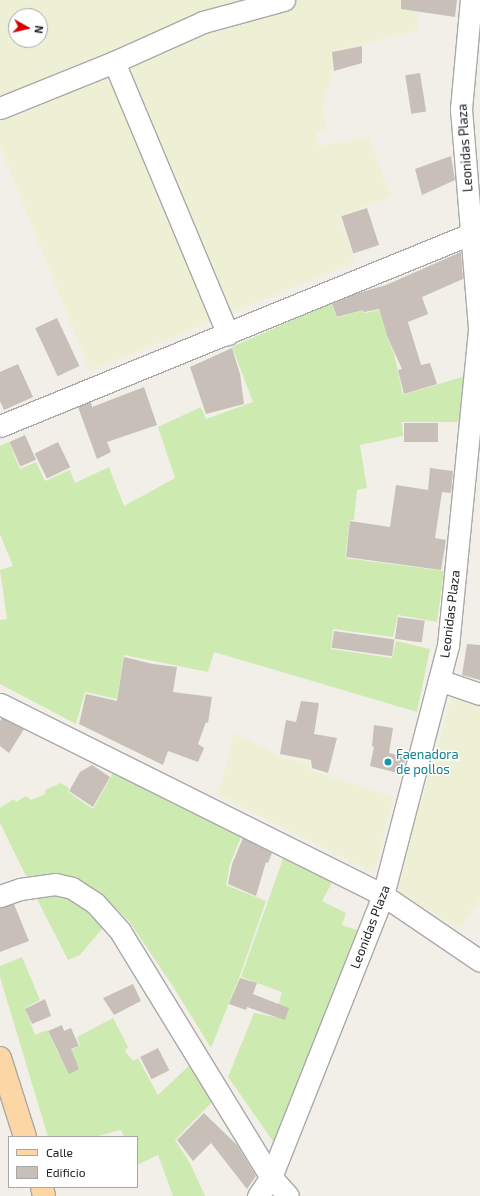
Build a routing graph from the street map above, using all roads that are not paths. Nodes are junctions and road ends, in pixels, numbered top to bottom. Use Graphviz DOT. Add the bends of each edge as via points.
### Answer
graph roads {
  1 [pos="284,0"];
  2 [pos="471,0"];
  3 [pos="114,62"];
  4 [pos="0,108"];
  5 [pos="476,232"];
  6 [pos="228,334"];
  7 [pos="476,395"];
  8 [pos="0,426"];
  9 [pos="439,680"];
  10 [pos="480,694"];
  11 [pos="0,704"];
  12 [pos="383,895"];
  13 [pos="0,896"];
  14 [pos="480,961"];
  15 [pos="0,1058"];
  16 [pos="26,1136"];
  17 [pos="271,1177"];
  18 [pos="258,1196"];
  19 [pos="288,1196"];
  1 -- 3 [label="street" via="203,22"];
  2 -- 5 [label="street, Leonidas Plaza" via="461,109"];
  3 -- 4 [label="street"];
  3 -- 6 [label="street"];
  5 -- 6 [label="street"];
  5 -- 7 [label="street, Leonidas Plaza" via="479,328"];
  6 -- 8 [label="street"];
  7 -- 9 [label="street, Leonidas Plaza" via="448,646"];
  9 -- 10 [label="street"];
  9 -- 12 [label="street, Leonidas Plaza"];
  11 -- 12 [label="street"];
  12 -- 14 [label="street"];
  12 -- 17 [label="street, Leonidas Plaza"];
  13 -- 17 [label="street" via="20,889 55,884 72,888 95,903 120,931"];
  15 -- 16 [label="main road"];
  17 -- 18 [label="street, Leonidas Plaza"];
  17 -- 19 [label="street"];
}
